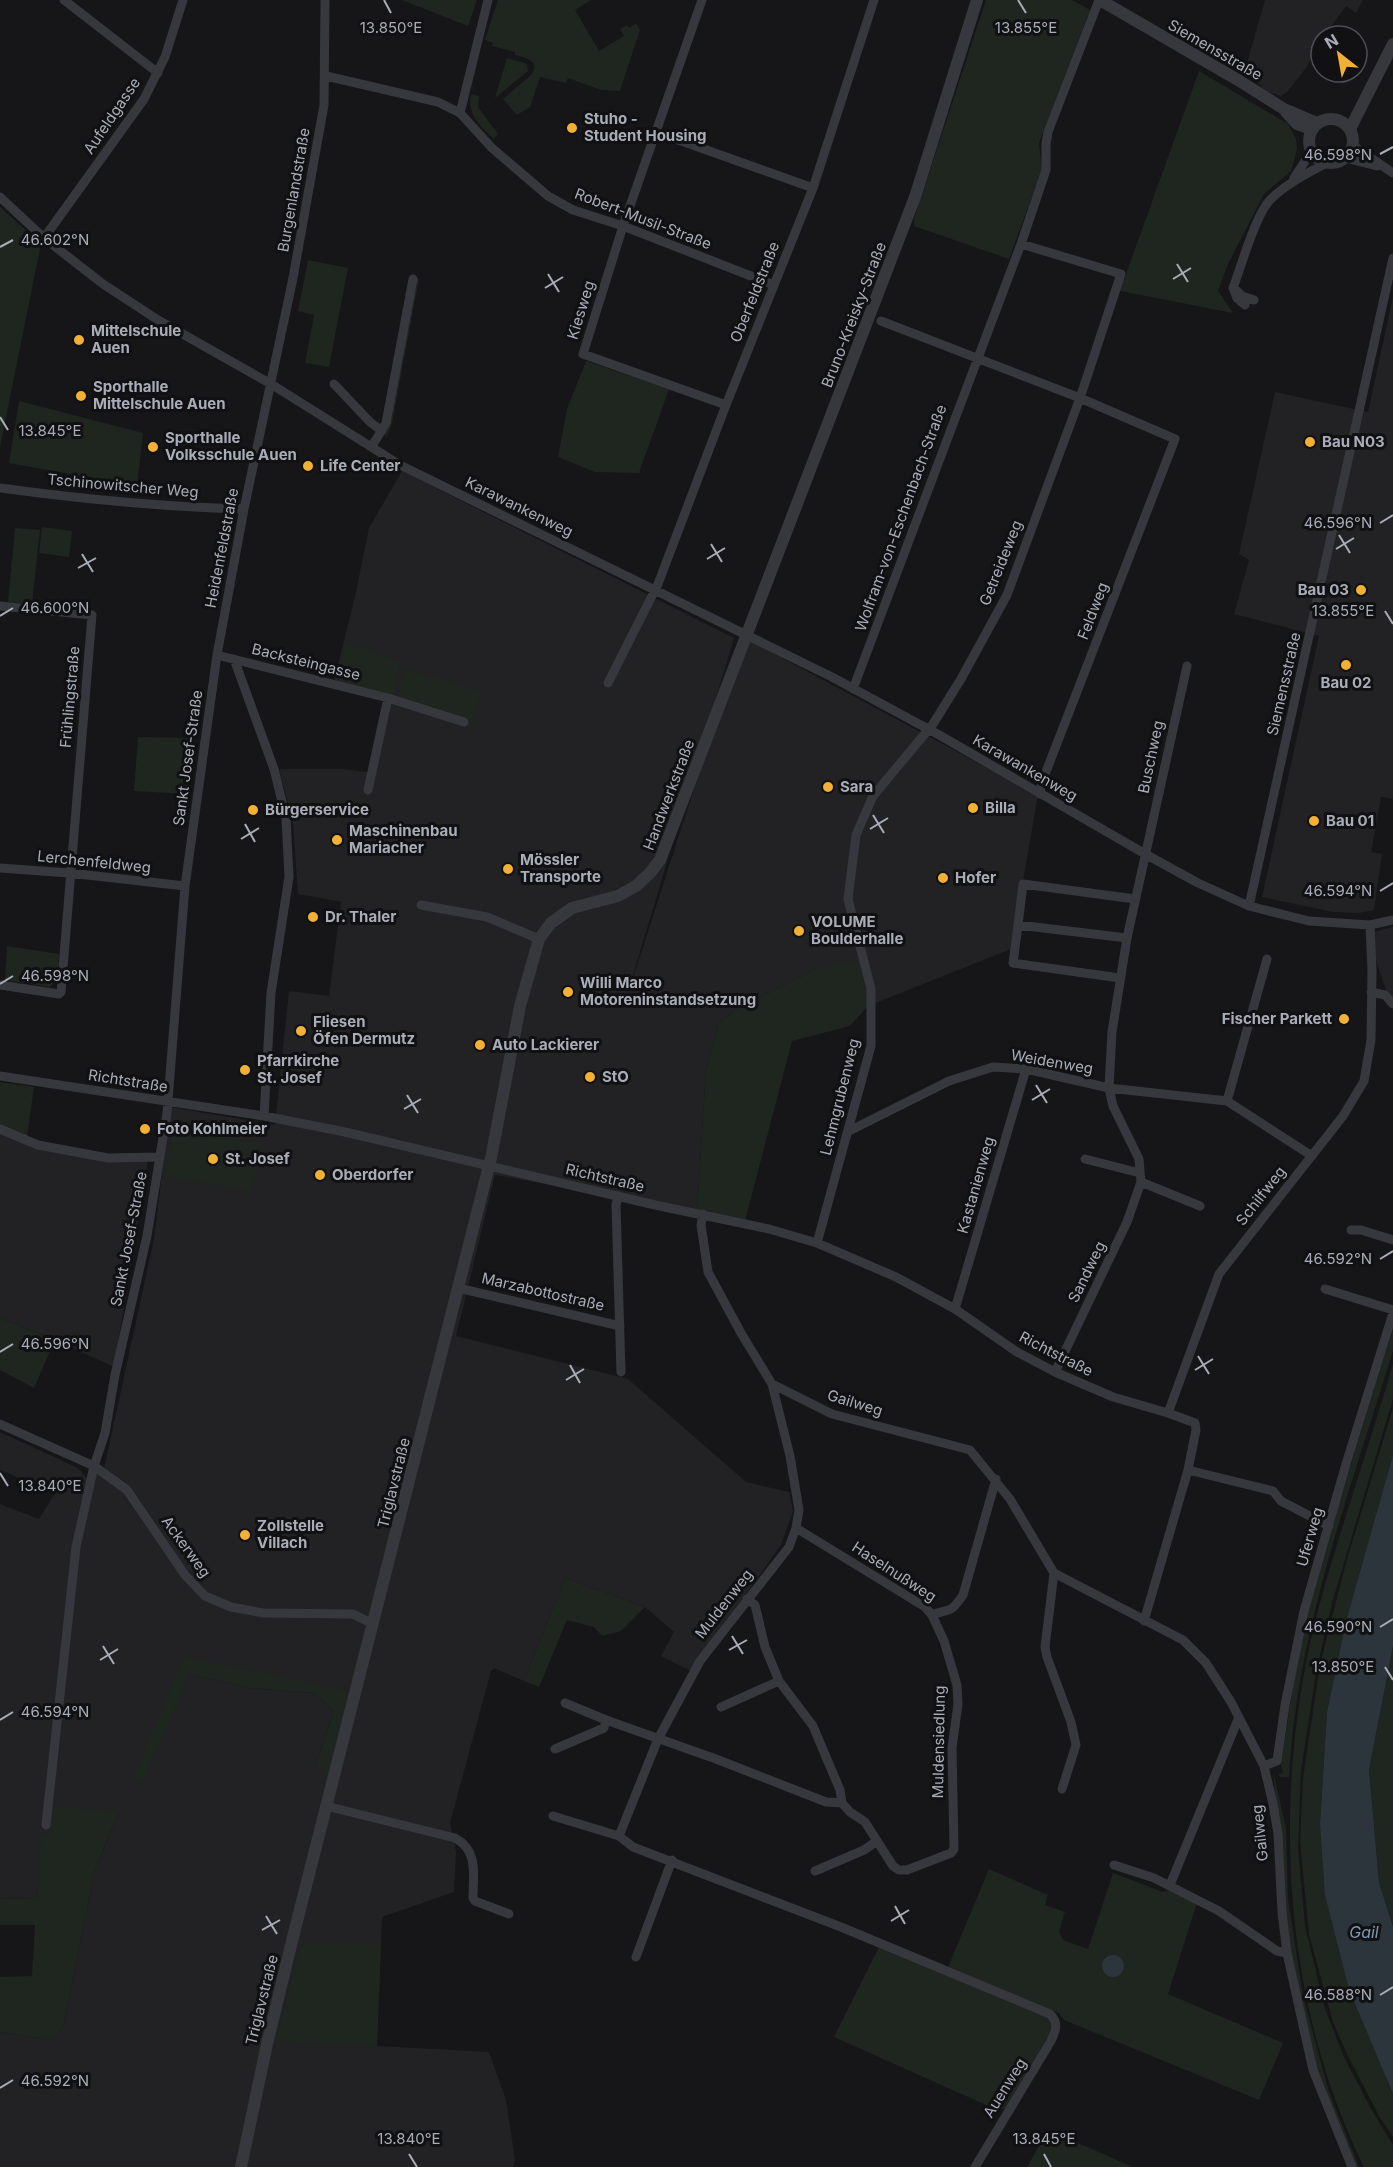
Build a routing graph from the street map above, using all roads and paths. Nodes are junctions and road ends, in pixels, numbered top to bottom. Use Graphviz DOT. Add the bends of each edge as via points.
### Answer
graph roads {
  1 [pos="63,0"];
  2 [pos="183,0"];
  3 [pos="325,0"];
  4 [pos="488,0"];
  5 [pos="699,0"];
  6 [pos="874,0"];
  7 [pos="977,0"];
  8 [pos="1100,0"];
  9 [pos="1393,44"];
  10 [pos="158,73"];
  11 [pos="326,76"];
  12 [pos="460,113"];
  13 [pos="1346,125"];
  14 [pos="1314,126"];
  15 [pos="656,132"];
  16 [pos="1352,145"];
  17 [pos="1311,152"];
  18 [pos="1345,158"];
  19 [pos="1325,164"];
  20 [pos="1382,167"];
  21 [pos="1393,173"];
  22 [pos="1288,187"];
  23 [pos="813,188"];
  24 [pos="0,197"];
  25 [pos="623,226"];
  26 [pos="44,238"];
  27 [pos="1021,244"];
  28 [pos="1393,258"];
  29 [pos="412,279"];
  30 [pos="774,285"];
  31 [pos="1250,303"];
  32 [pos="882,321"];
  33 [pos="977,357"];
  34 [pos="271,384"];
  35 [pos="334,384"];
  36 [pos="1080,399"];
  37 [pos="726,405"];
  38 [pos="382,431"];
  39 [pos="372,446"];
  40 [pos="0,488"];
  41 [pos="244,508"];
  42 [pos="655,591"];
  43 [pos="0,606"];
  44 [pos="746,635"];
  45 [pos="217,655"];
  46 [pos="234,659"];
  47 [pos="1187,666"];
  48 [pos="608,683"];
  49 [pos="853,689"];
  50 [pos="388,698"];
  51 [pos="464,722"];
  52 [pos="928,729"];
  53 [pos="368,790"];
  54 [pos="1040,794"];
  55 [pos="1147,855"];
  56 [pos="0,868"];
  57 [pos="69,873"];
  58 [pos="185,886"];
  59 [pos="1135,899"];
  60 [pos="421,905"];
  61 [pos="1250,906"];
  62 [pos="1393,920"];
  63 [pos="1018,925"];
  64 [pos="1370,925"];
  65 [pos="1127,938"];
  66 [pos="539,939"];
  67 [pos="1267,959"];
  68 [pos="1120,978"];
  69 [pos="0,985"];
  70 [pos="1371,992"];
  71 [pos="1393,1004"];
  72 [pos="1026,1069"];
  73 [pos="0,1076"];
  74 [pos="1109,1088"];
  75 [pos="1227,1101"];
  76 [pos="168,1102"];
  77 [pos="264,1116"];
  78 [pos="0,1129"];
  79 [pos="849,1131"];
  80 [pos="1312,1156"];
  81 [pos="159,1158"];
  82 [pos="1085,1159"];
  83 [pos="488,1167"];
  84 [pos="1141,1177"];
  85 [pos="618,1196"];
  86 [pos="1200,1206"];
  87 [pos="703,1214"];
  88 [pos="1351,1230"];
  89 [pos="1393,1240"];
  90 [pos="817,1243"];
  91 [pos="458,1288"];
  92 [pos="1325,1289"];
  93 [pos="955,1309"];
  94 [pos="1393,1312"];
  95 [pos="620,1326"];
  96 [pos="621,1372"];
  97 [pos="1055,1372"];
  98 [pos="772,1384"];
  99 [pos="1168,1413"];
  100 [pos="0,1424"];
  101 [pos="94,1466"];
  102 [pos="1188,1470"];
  103 [pos="996,1479"];
  104 [pos="1329,1526"];
  105 [pos="796,1528"];
  106 [pos="1054,1573"];
  107 [pos="747,1599"];
  108 [pos="932,1615"];
  109 [pos="1144,1620"];
  110 [pos="373,1624"];
  111 [pos="779,1681"];
  112 [pos="565,1703"];
  113 [pos="721,1707"];
  114 [pos="1239,1717"];
  115 [pos="606,1720"];
  116 [pos="658,1739"];
  117 [pos="555,1749"];
  118 [pos="1264,1766"];
  119 [pos="1062,1789"];
  120 [pos="842,1803"];
  121 [pos="326,1806"];
  122 [pos="553,1816"];
  123 [pos="46,1825"];
  124 [pos="619,1836"];
  125 [pos="877,1841"];
  126 [pos="672,1860"];
  127 [pos="1114,1864"];
  128 [pos="815,1871"];
  129 [pos="1170,1886"];
  130 [pos="509,1914"];
  131 [pos="1287,1953"];
  132 [pos="636,1957"];
  133 [pos="241,2167"];
  134 [pos="975,2167"];
  135 [pos="1352,2167"];
  1 -- 10 [label="street"];
  2 -- 10 [label="street, Aufeldgasse"];
  3 -- 11 [label="street, Burgenlandstraße"];
  4 -- 12 [label="street"];
  5 -- 15 [label="street, Kiesweg"];
  6 -- 23 [label="street, Oberfeldstraße"];
  7 -- 44 [label="street, Bruno-Kreisky-Straße" via="915,197"];
  8 -- 14 [label="street, Siemensstraße" via="1238,80 1284,109 1297,124"];
  8 -- 27 [label="street, Wolfram-von-Eschenbach-Straße" via="1048,132 1046,170"];
  9 -- 13 [label="street"];
  10 -- 26 [label="street, Aufeldgasse" via="144,99"];
  11 -- 12 [label="street, Robert-Musil-Straße" via="438,102"];
  11 -- 34 [label="street, Burgenlandstraße" via="316,157"];
  12 -- 25 [label="street, Robert-Musil-Straße" via="492,148 548,196 573,210"];
  13 -- 14 [label="street" via="1330,118"];
  13 -- 16 [label="street"];
  14 -- 17 [label="street"];
  15 -- 23 [label="street"];
  15 -- 25 [label="street, Kiesweg"];
  16 -- 18 [label="street"];
  16 -- 20 [label="street"];
  17 -- 19 [label="street"];
  17 -- 22 [label="street"];
  18 -- 19 [label="street"];
  18 -- 20 [label="street"];
  19 -- 22 [label="street"];
  20 -- 21 [label="street"];
  22 -- 31 [label="street" via="1269,200 1233,288 1237,298"];
  23 -- 30 [label="street, Oberfeldstraße"];
  24 -- 26 [label="street"];
  25 -- 30 [label="street, Robert-Musil-Straße"];
  25 -- 37 [label="street, Kiesweg" via="584,354"];
  26 -- 34 [label="street" via="152,316"];
  27 -- 33 [label="street, Wolfram-von-Eschenbach-Straße"];
  27 -- 36 [label="street, Getreideweg" via="1121,273"];
  28 -- 61 [label="street, Siemensstraße"];
  29 -- 38 [label="street"];
  30 -- 37 [label="street, Oberfeldstraße"];
  32 -- 33 [label="street"];
  33 -- 36 [label="street"];
  33 -- 49 [label="street, Wolfram-von-Eschenbach-Straße"];
  34 -- 39 [label="street, Karawankenweg"];
  34 -- 41 [label="street, Heidenfeldstraße"];
  35 -- 38 [label="street"];
  36 -- 52 [label="street, Getreideweg" via="1007,595 961,679"];
  36 -- 54 [label="street, Feldweg" via="1175,439"];
  37 -- 42 [label="street, Oberfeldstraße"];
  38 -- 39 [label="street"];
  39 -- 42 [label="street, Karawankenweg" via="412,471"];
  40 -- 41 [label="street, Tschinowitscher Weg" via="172,507"];
  41 -- 45 [label="street, Heidenfeldstraße"];
  42 -- 44 [label="street, Karawankenweg"];
  42 -- 48 [label="street"];
  43 -- 57 [label="street, Frühlingstraße" via="92,615"];
  44 -- 49 [label="street, Karawankenweg"];
  44 -- 66 [label="street, Handwerkstraße" via="660,860 636,886 618,896 572,908 551,923"];
  45 -- 46 [label="street, Backsteingasse"];
  45 -- 58 [label="street, Sankt Josef-Straße"];
  46 -- 50 [label="street, Backsteingasse"];
  46 -- 77 [label="street" via="274,769 285,818 288,877 272,993"];
  47 -- 55 [label="street, Buschweg"];
  49 -- 52 [label="street, Karawankenweg"];
  50 -- 51 [label="street, Backsteingasse"];
  50 -- 53 [label="street"];
  52 -- 54 [label="street, Karawankenweg"];
  52 -- 79 [label="street, Lehmgrubenweg" via="873,796 856,835 848,899 871,989 871,1046"];
  54 -- 55 [label="street, Karawankenweg"];
  55 -- 59 [label="street"];
  55 -- 61 [label="street, Karawankenweg"];
  56 -- 57 [label="street, Lerchenfeldweg"];
  57 -- 58 [label="street, Lerchenfeldweg"];
  57 -- 69 [label="street" via="61,993"];
  58 -- 76 [label="street, Sankt Josef-Straße"];
  59 -- 63 [label="street" via="1023,884"];
  59 -- 65 [label="street"];
  60 -- 66 [label="street" via="487,917"];
  61 -- 64 [label="street, Karawankenweg" via="1308,921"];
  62 -- 64 [label="street, Karawankenweg"];
  63 -- 65 [label="street"];
  63 -- 68 [label="street" via="1013,963"];
  64 -- 70 [label="street, Schilfweg"];
  65 -- 68 [label="street"];
  66 -- 83 [label="street, Handwerkstraße" via="520,1006"];
  67 -- 75 [label="street"];
  68 -- 74 [label="street"];
  70 -- 71 [label="street" via="1385,995"];
  70 -- 80 [label="street, Schilfweg" via="1371,1041 1364,1081"];
  72 -- 74 [label="street, Weidenweg"];
  72 -- 79 [label="street, Weidenweg" via="993,1067 949,1081"];
  72 -- 93 [label="street, Kastanienweg"];
  73 -- 76 [label="street, Richtstraße"];
  74 -- 75 [label="street, Weidenweg"];
  74 -- 84 [label="street" via="1113,1106 1138,1159"];
  75 -- 80 [label="street, Weidenweg"];
  76 -- 77 [label="street, Richtstraße"];
  76 -- 81 [label="street, Sankt Josef-Straße"];
  77 -- 83 [label="street, Richtstraße"];
  78 -- 81 [label="street" via="38,1144 108,1158"];
  79 -- 90 [label="street, Lehmgrubenweg"];
  80 -- 99 [label="street, Schilfweg" via="1218,1274"];
  81 -- 101 [label="street, Sankt Josef-Straße" via="147,1236 105,1432"];
  82 -- 84 [label="street"];
  83 -- 85 [label="street, Richtstraße"];
  83 -- 91 [label="street, Triglavstraße"];
  84 -- 86 [label="street"];
  84 -- 97 [label="street, Sandweg" via="1127,1222"];
  85 -- 87 [label="street, Richtstraße"];
  85 -- 95 [label="street, Marzabottostraße"];
  87 -- 90 [label="street, Richtstraße"];
  87 -- 98 [label="street" via="708,1272"];
  88 -- 89 [label="street"];
  90 -- 93 [label="street, Richtstraße" via="896,1277"];
  91 -- 95 [label="street, Marzabottostraße"];
  91 -- 110 [label="street, Triglavstraße"];
  92 -- 94 [label="street, Uferweg"];
  93 -- 97 [label="street, Richtstraße" via="1017,1352"];
  94 -- 104 [label="street, Uferweg"];
  95 -- 96 [label="street, Marzabottostraße"];
  97 -- 99 [label="street, Richtstraße" via="1113,1397"];
  98 -- 103 [label="street, Gailweg" via="832,1414 970,1450"];
  98 -- 105 [label="street, Muldenweg" via="790,1456 799,1510"];
  99 -- 102 [label="street" via="1195,1423"];
  100 -- 101 [label="street, Ackerweg"];
  101 -- 110 [label="street, Ackerweg" via="127,1490 185,1575 205,1596 231,1607 263,1613 353,1614"];
  101 -- 123 [label="street, Sankt Josef-Straße" via="76,1546"];
  102 -- 104 [label="street" via="1273,1491 1281,1501"];
  102 -- 109 [label="street"];
  103 -- 106 [label="street, Gailweg"];
  103 -- 108 [label="street, Haselnußweg" via="963,1595 954,1609"];
  104 -- 118 [label="street, Uferweg" via="1304,1611 1277,1761"];
  105 -- 107 [label="street, Muldenweg" via="789,1547"];
  105 -- 108 [label="street, Haselnußweg" via="925,1606"];
  106 -- 109 [label="street, Gailweg"];
  106 -- 119 [label="street" via="1045,1647 1076,1745"];
  107 -- 111 [label="street" via="755,1605 765,1647"];
  107 -- 116 [label="street, Muldenweg" via="700,1661"];
  108 -- 125 [label="street, Muldensiedlung" via="957,1685 952,1748 954,1849 899,1870"];
  109 -- 114 [label="street, Gailweg" via="1183,1640 1206,1663"];
  110 -- 121 [label="street, Triglavstraße"];
  111 -- 113 [label="street"];
  111 -- 120 [label="street" via="813,1726"];
  112 -- 115 [label="street"];
  114 -- 118 [label="street, Gailweg"];
  114 -- 129 [label="street"];
  115 -- 116 [label="street, Muldensiedlung"];
  115 -- 117 [label="street" via="604,1728"];
  116 -- 120 [label="street, Muldensiedlung" via="826,1802"];
  116 -- 124 [label="street, Muldenweg"];
  118 -- 131 [label="street, Gailweg" via="1278,1834"];
  120 -- 125 [label="street, Muldensiedlung" via="865,1822"];
  121 -- 130 [label="street" via="456,1838 471,1853 475,1901"];
  121 -- 133 [label="street, Triglavstraße"];
  122 -- 124 [label="street"];
  124 -- 126 [label="street" via="633,1847"];
  125 -- 128 [label="street"];
  126 -- 132 [label="street"];
  126 -- 134 [label="street, Auenweg" via="1050,2014 1056,2022 1051,2041"];
  127 -- 129 [label="street"];
  129 -- 131 [label="street" via="1220,1911 1277,1951"];
  131 -- 135 [label="street, Gailweg" via="1313,2070"];
}
